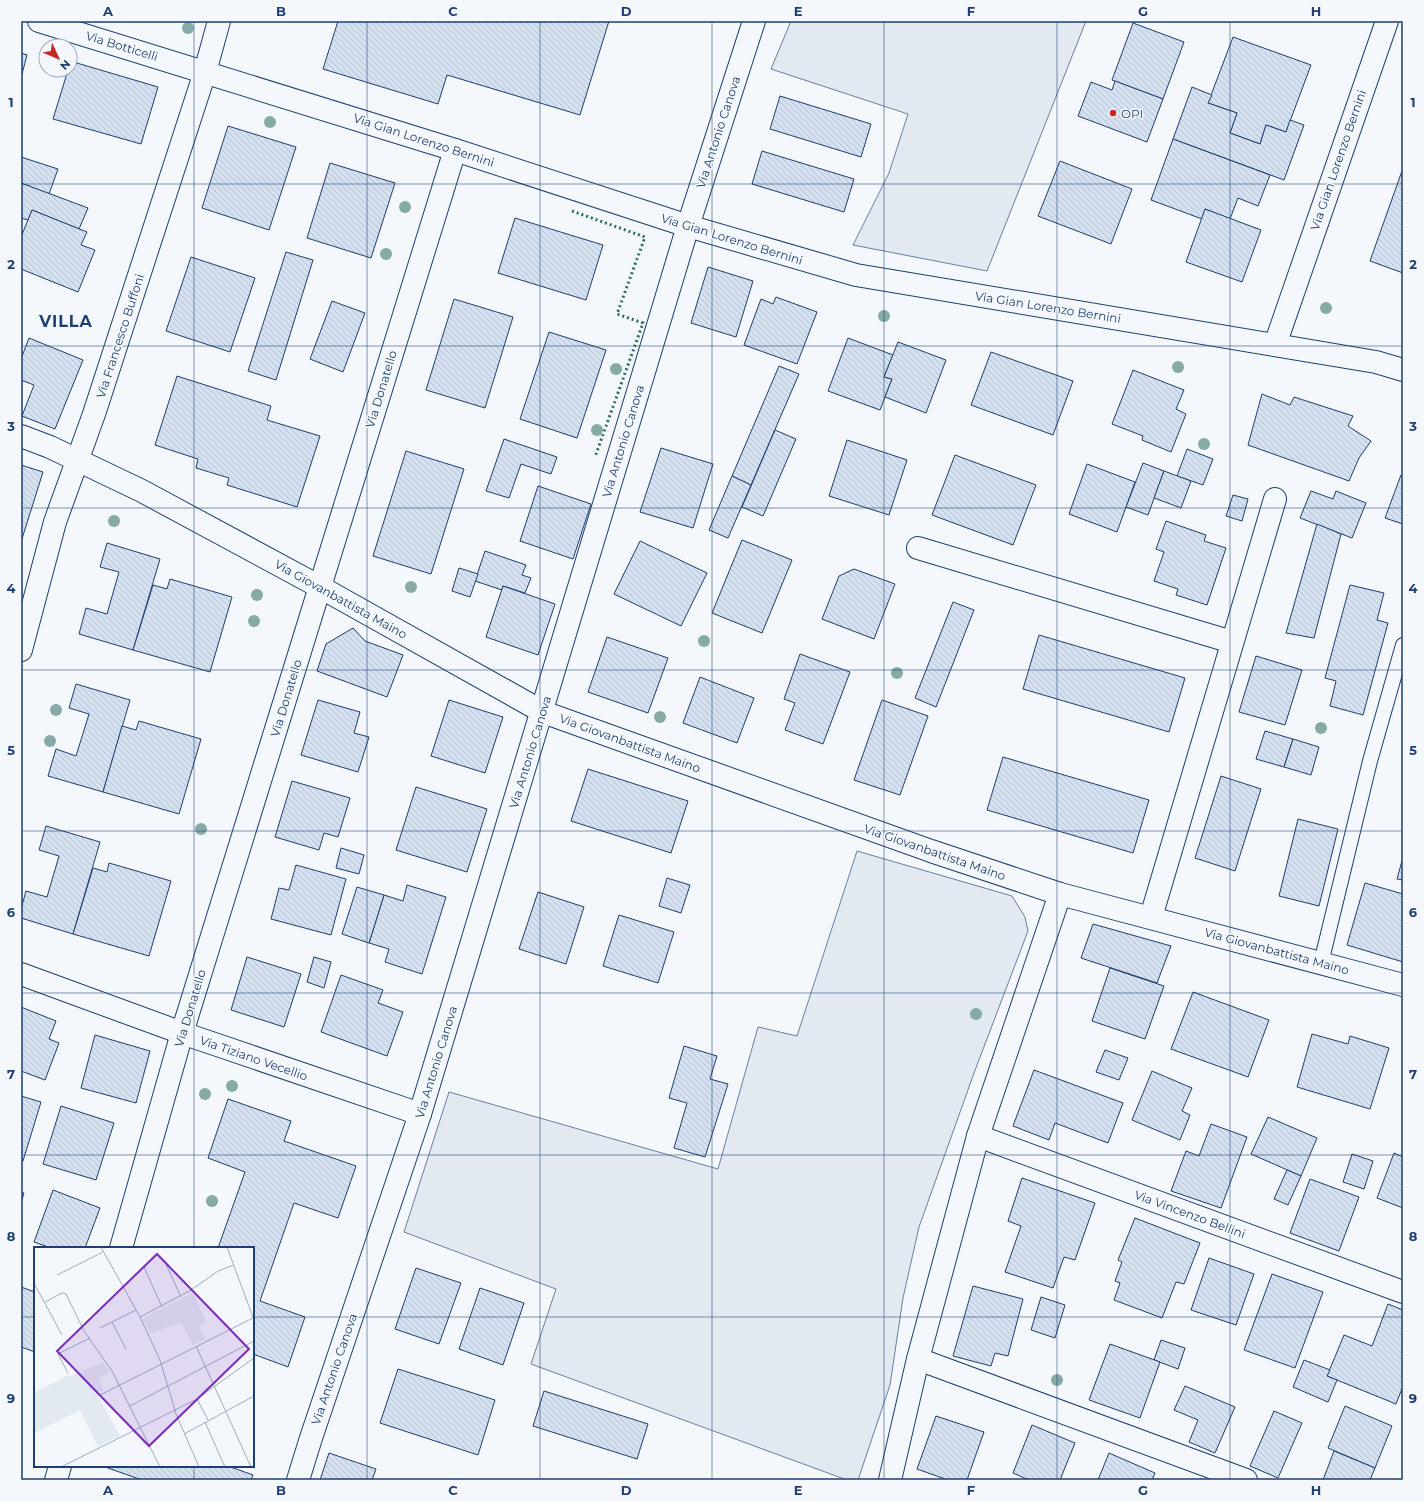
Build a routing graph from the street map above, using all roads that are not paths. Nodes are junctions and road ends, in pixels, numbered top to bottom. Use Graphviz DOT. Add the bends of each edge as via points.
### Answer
graph roads {
  1 [pos="39,21"];
  2 [pos="219,21"];
  3 [pos="754,21"];
  4 [pos="1387,21"];
  5 [pos="205,72"];
  6 [pos="455,150"];
  7 [pos="688,226"];
  8 [pos="1275,345"];
  9 [pos="1403,370"];
  10 [pos="21,436"];
  11 [pos="78,460"];
  12 [pos="1275,499"];
  13 [pos="918,548"];
  14 [pos="320,588"];
  15 [pos="1232,642"];
  16 [pos="1403,645"];
  17 [pos="21,650"];
  18 [pos="543,712"];
  19 [pos="1060,894"];
  20 [pos="1151,918"];
  21 [pos="1321,963"];
  22 [pos="21,974"];
  23 [pos="1403,985"];
  24 [pos="182,1033"];
  25 [pos="420,1114"];
  26 [pos="978,1136"];
  27 [pos="121,1247"];
  28 [pos="1403,1292"];
  29 [pos="918,1359"];
  30 [pos="60,1467"];
  31 [pos="56,1480"];
  32 [pos="298,1480"];
  33 [pos="890,1480"];
  34 [pos="1246,1480"];
  1 -- 5 [label="street, Via Botticelli"];
  2 -- 5 [label="street, Via Francesco Buffoni"];
  3 -- 7 [label="street, Via Antonio Canova"];
  4 -- 8 [label="street, Via Gian Lorenzo Bernini"];
  5 -- 6 [label="street, Via Gian Lorenzo Bernini"];
  5 -- 11 [label="street, Via Francesco Buffoni"];
  6 -- 7 [label="street, Via Gian Lorenzo Bernini"];
  6 -- 14 [label="street, Via Donatello"];
  7 -- 8 [label="street, Via Gian Lorenzo Bernini" via="856,275"];
  7 -- 18 [label="street, Via Antonio Canova"];
  8 -- 9 [label="street, Via Gian Lorenzo Bernini" via="1376,362"];
  10 -- 11 [label="street, Via Giovanbattista Maino"];
  11 -- 14 [label="street, Via Giovanbattista Maino" via="142,491"];
  11 -- 17 [label="street, Via Francesco Buffoni" via="55,522"];
  12 -- 15 [label="street"];
  13 -- 15 [label="street"];
  14 -- 18 [label="street, Via Giovanbattista Maino"];
  14 -- 24 [label="street, Via Donatello"];
  15 -- 20 [label="street"];
  16 -- 21 [label="lane" via="1370,761"];
  18 -- 19 [label="street, Via Giovanbattista Maino" via="931,851"];
  18 -- 25 [label="street, Via Antonio Canova"];
  19 -- 20 [label="street, Via Giovanbattista Maino"];
  19 -- 26 [label="street"];
  20 -- 21 [label="street, Via Giovanbattista Maino"];
  21 -- 23 [label="street, Via Giovanbattista Maino"];
  22 -- 24 [label="street, Via Tiziano Vecellio"];
  24 -- 25 [label="street, Via Tiziano Vecellio"];
  24 -- 27 [label="street, Via Donatello"];
  25 -- 32 [label="street, Via Antonio Canova"];
  26 -- 28 [label="street, Via Vincenzo Bellini"];
  26 -- 29 [label="street"];
  29 -- 33 [label="street"];
  29 -- 34 [label="street"];
  30 -- 31 [label="street"];
}
